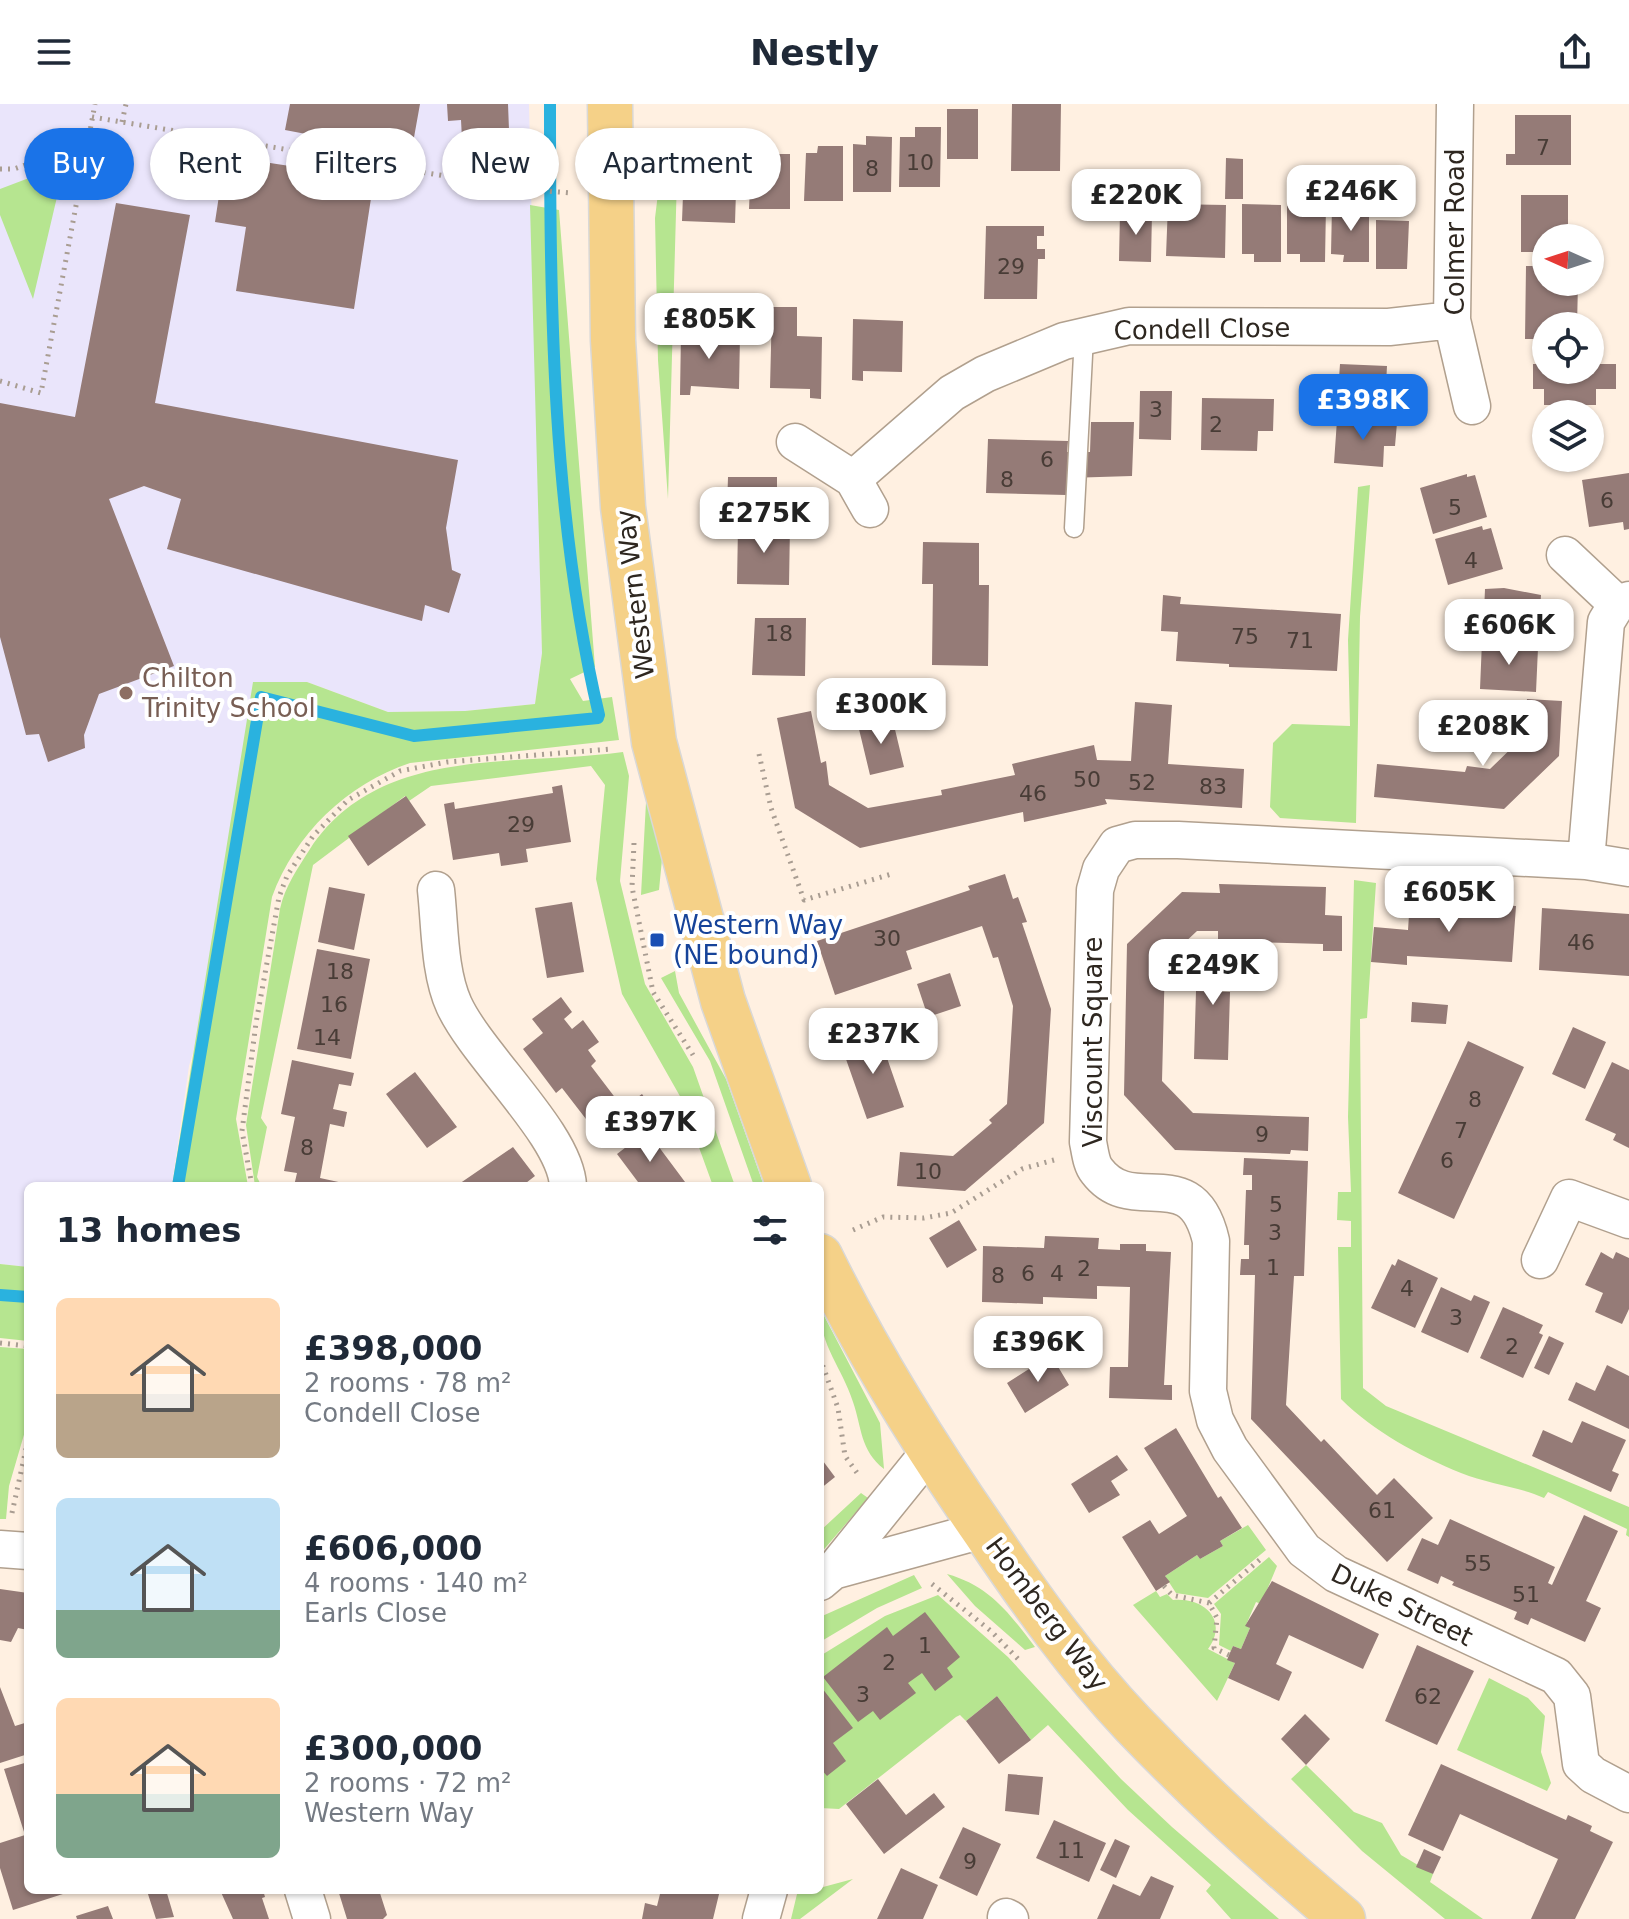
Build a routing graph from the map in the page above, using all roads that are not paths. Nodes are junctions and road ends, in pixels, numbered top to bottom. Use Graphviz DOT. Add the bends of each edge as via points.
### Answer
graph roads {
  1 [pos="610,104"];
  2 [pos="1455,104"];
  3 [pos="1452,320"];
  4 [pos="1084,336"];
  5 [pos="1472,406"];
  6 [pos="795,442"];
  7 [pos="1074,528"];
  8 [pos="1565,555"];
  9 [pos="1623,602"];
  10 [pos="1586,861"];
  11 [pos="1629,868"];
  12 [pos="436,890"];
  13 [pos="568,1182"];
  14 [pos="788,1182"];
  15 [pos="1629,1220"];
  16 [pos="834,1244"];
  17 [pos="1540,1260"];
  18 [pos="1211,1275"];
  19 [pos="930,1451"];
  20 [pos="983,1530"];
  21 [pos="827,1577"];
  22 [pos="1629,1794"];
  23 [pos="304,1894"];
  24 [pos="768,1894"];
  25 [pos="312,1919"];
  26 [pos="761,1919"];
  27 [pos="1343,1919"];
  1 -- 14 [label="main road, Western Way" via="618,427 654,742 747,1071"];
  2 -- 3 [label="street, Colmer Road"];
  3 -- 4 [label="street, Condell Close" via="1389,327 1129,326"];
  3 -- 5 [label="street, Colmer Road"];
  4 -- 6 [label="street, Condell Close" via="985,374 952,393 862,494"];
  4 -- 7 [label="lane"];
  8 -- 9 [label="street"];
  9 -- 10 [label="street" via="1606,622"];
  10 -- 11 [label="street"];
  10 -- 18 [label="street, Viscount Square" via="1178,840 1117,845 1101,869 1093,916 1088,1142 1095,1169 1111,1186 1176,1194 1194,1202 1209,1230"];
  12 -- 13 [label="street" via="453,1002 549,1140 568,1171"];
  15 -- 17 [label="street" via="1569,1198"];
  16 -- 19 [label="main road, Homberg Way" via="844,1304"];
  18 -- 22 [label="street, Duke Street" via="1208,1391 1215,1420 1291,1532 1319,1564 1336,1574 1556,1676 1572,1696 1581,1764"];
  19 -- 20 [label="main road, Homberg Way"];
  19 -- 21 [label="street"];
  20 -- 21 [label="street"];
  20 -- 27 [label="main road, Homberg Way" via="1054,1630 1131,1722"];
  23 -- 25 [label="street"];
  24 -- 26 [label="street"];
}
